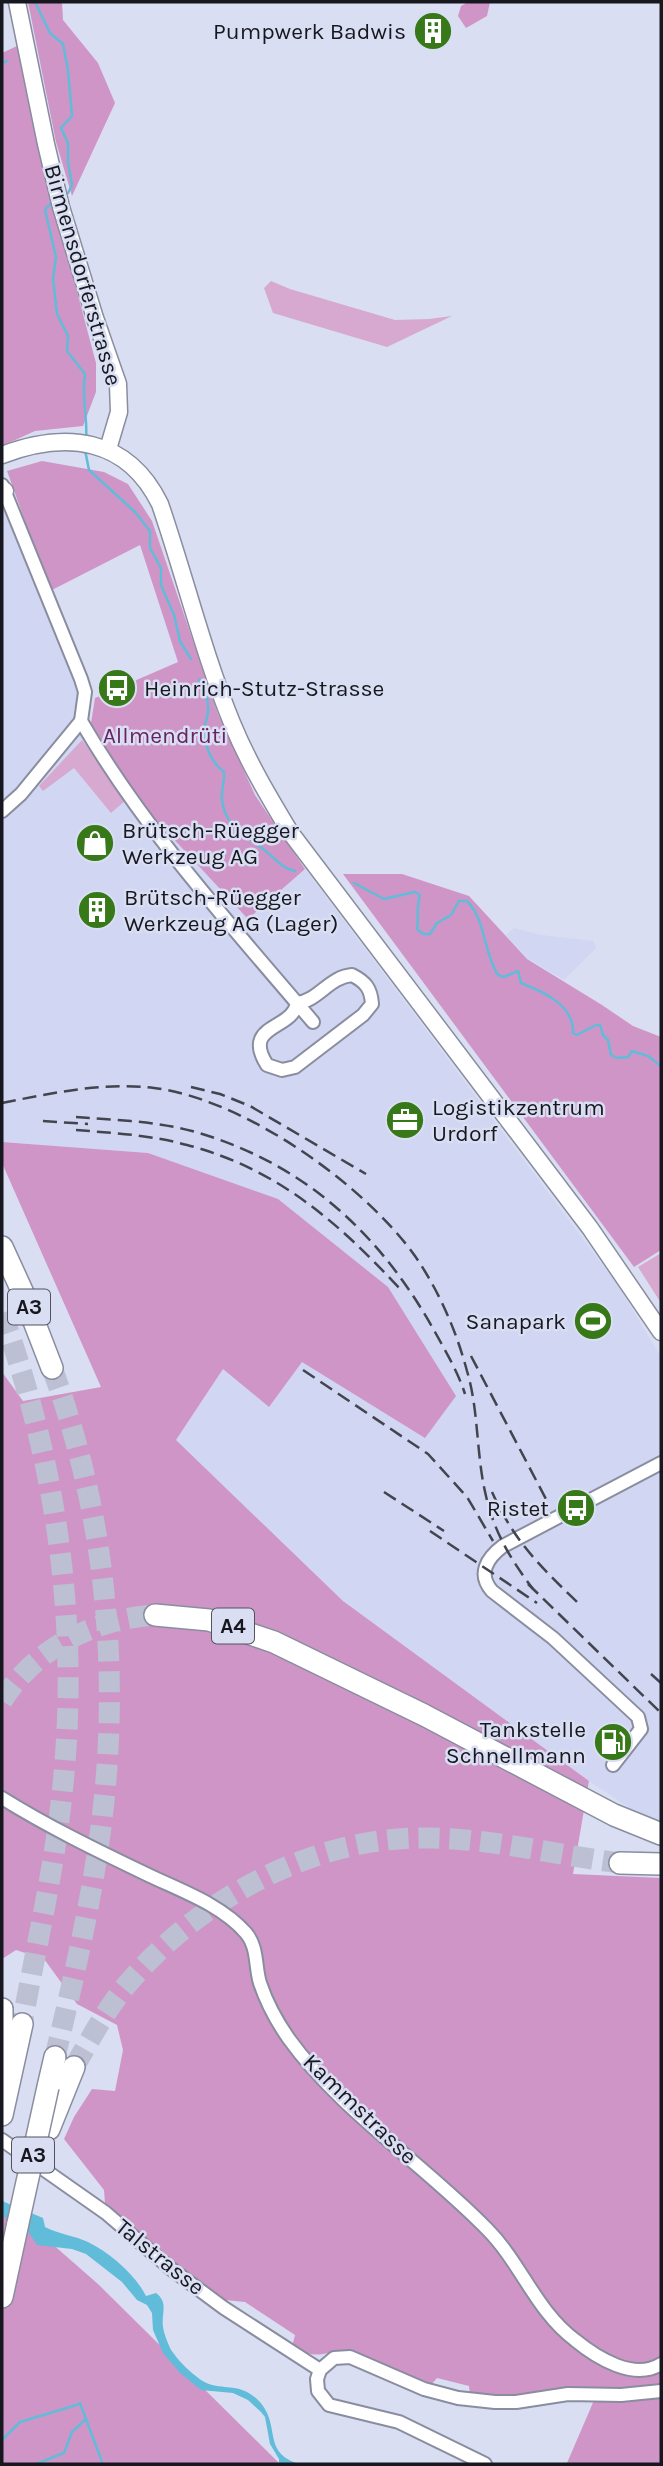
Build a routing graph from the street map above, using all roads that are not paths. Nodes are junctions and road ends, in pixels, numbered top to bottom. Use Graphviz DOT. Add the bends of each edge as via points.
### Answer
graph roads {
  1 [pos="17,2"];
  2 [pos="102,447"];
  3 [pos="2,455"];
  4 [pos="3,488"];
  5 [pos="81,721"];
  6 [pos="2,811"];
  7 [pos="297,1003"];
  8 [pos="313,1022"];
  9 [pos="2,1247"];
  10 [pos="661,1332"];
  11 [pos="52,1368"];
  12 [pos="661,1463"];
  13 [pos="155,1615"];
  14 [pos="613,1765"];
  15 [pos="2,1798"];
  16 [pos="661,1834"];
  17 [pos="620,1863"];
  18 [pos="661,1864"];
  19 [pos="2,2009"];
  20 [pos="22,2024"];
  21 [pos="6,2052"];
  22 [pos="65,2062"];
  23 [pos="2,2115"];
  24 [pos="2,2140"];
  25 [pos="2,2297"];
  26 [pos="661,2364"];
  27 [pos="320,2370"];
  28 [pos="661,2391"];
  29 [pos="485,2464"];
  1 -- 2 [label="main road, Birmensdorferstrasse" via="56,188 118,384 119,412"];
  2 -- 3 [label="main road" via="46,443"];
  2 -- 10 [label="main road" via="142,475 160,504 233,724 290,832 622,1273"];
  4 -- 5 [label="street" via="81,679 85,692"];
  5 -- 6 [label="street"];
  5 -- 7 [label="street" via="172,855"];
  7 -- 7 [label="street" via="352,975 368,985 372,1004 295,1067 282,1070 267,1065 259,1051 262,1037 293,1014"];
  7 -- 8 [label="street"];
  9 -- 11 [label="highway, A3"];
  12 -- 14 [label="street" via="499,1550 485,1567 485,1583 492,1591 553,1638 640,1721 641,1729"];
  13 -- 16 [label="highway, A4" via="209,1620 274,1642 614,1815"];
  15 -- 26 [label="street, Kammstrasse" via="35,1819 190,1894 248,1934 270,2009 290,2040 320,2077 488,2230 555,2322 579,2344 625,2367 643,2371"];
  17 -- 18 [label="highway"];
  19 -- 21 [label="highway"];
  20 -- 21 [label="highway, A3"];
  21 -- 23 [label="highway, A3"];
  22 -- 25 [label="highway, A3, bridge" via="18,2223"];
  24 -- 27 [label="street, Talstrasse" via="106,2213 224,2308"];
  27 -- 28 [label="street" via="334,2358 350,2357 424,2389 495,2403 568,2394"];
  27 -- 29 [label="street" via="317,2387 329,2404 399,2422"];
}
